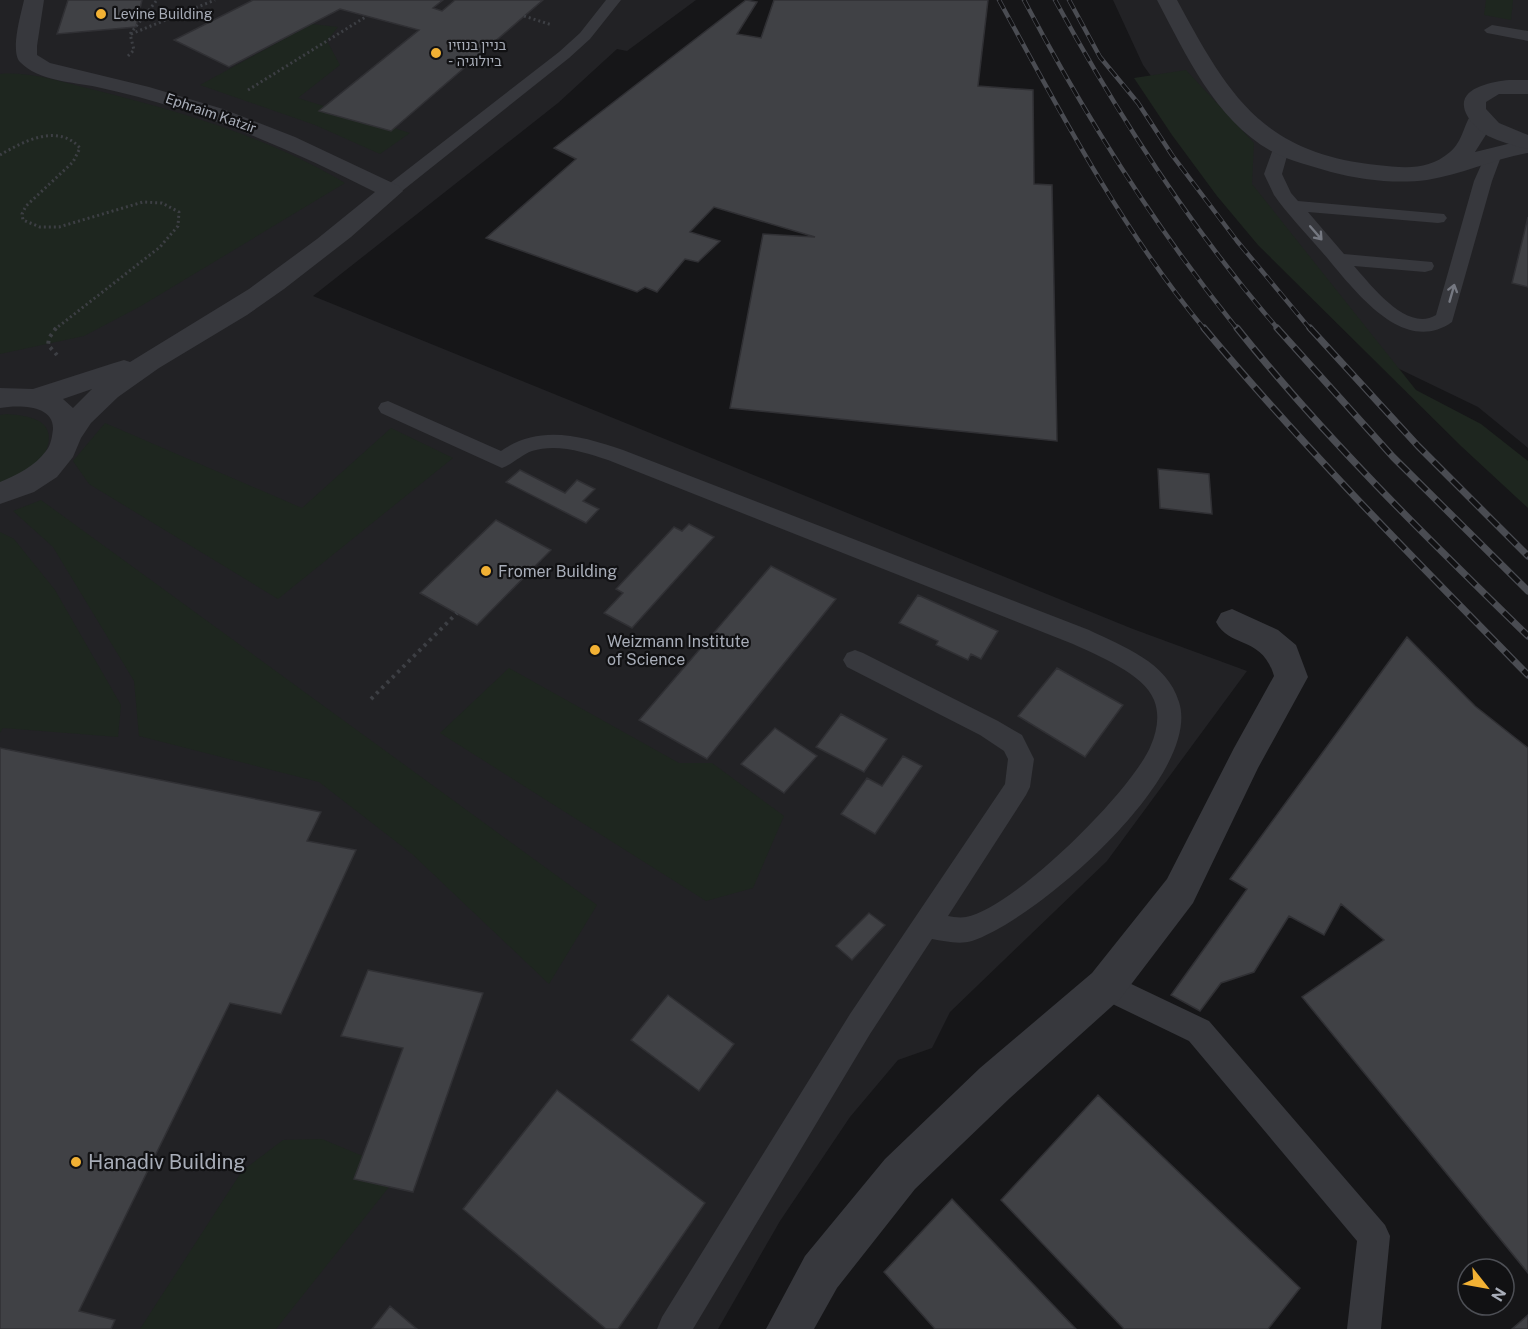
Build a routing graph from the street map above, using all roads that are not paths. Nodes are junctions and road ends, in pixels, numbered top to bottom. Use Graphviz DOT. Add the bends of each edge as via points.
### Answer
graph roads {
  1 [pos="34,0"];
  2 [pos="614,0"];
  3 [pos="1167,0"];
  4 [pos="1492,30"];
  5 [pos="1528,36"];
  6 [pos="1522,82"];
  7 [pos="1480,117"];
  8 [pos="1528,144"];
  9 [pos="1281,149"];
  10 [pos="1494,154"];
  11 [pos="1437,170"];
  12 [pos="391,191"];
  13 [pos="1293,206"];
  14 [pos="1438,218"];
  15 [pos="1338,259"];
  16 [pos="1425,266"];
  17 [pos="165,352"];
  18 [pos="0,398"];
  19 [pos="35,398"];
  20 [pos="388,408"];
  21 [pos="68,435"];
  22 [pos="0,493"];
  23 [pos="1232,622"];
  24 [pos="855,660"];
  25 [pos="925,925"];
  26 [pos="1106,986"];
  27 [pos="674,1329"];
  28 [pos="789,1329"];
  29 [pos="1364,1329"];
  1 -- 12 [label="street, Ephraim Katzir" via="26,46 32,63 213,112 281,138"];
  2 -- 12 [label="lane" via="564,55"];
  3 -- 9 [label="street" via="1228,103"];
  4 -- 5 [label="lane"];
  6 -- 7 [label="street" via="1482,93 1475,108"];
  7 -- 8 [label="street" via="1501,133"];
  7 -- 11 [label="street" via="1474,139 1466,150"];
  8 -- 10 [label="street"];
  9 -- 11 [label="street" via="1351,169 1401,174"];
  9 -- 13 [label="lane" via="1273,174"];
  10 -- 11 [label="street"];
  15 -- 10 [label="lane, one-way" via="1388,312 1424,326 1445,318"];
  12 -- 17 [label="street" via="258,296"];
  13 -- 14 [label="lane"];
  13 -- 15 [label="lane, one-way"];
  15 -- 16 [label="lane"];
  17 -- 19 [label="street"];
  17 -- 21 [label="street" via="90,406"];
  18 -- 19 [label="street"];
  19 -- 21 [label="street" via="57,407 66,419"];
  20 -- 25 [label="lane" via="502,460 537,442 583,446 614,454 1081,637 1145,672 1162,690 1170,724 1160,753 1141,784 1098,837 1019,903 969,929"];
  21 -- 22 [label="street" via="65,446 47,469"];
  23 -- 26 [label="street" via="1267,639 1284,654 1291,677 1180,891"];
  24 -- 25 [label="lane" via="989,728 1013,743 1021,759 1017,787"];
  25 -- 27 [label="lane" via="860,1023"];
  26 -- 28 [label="street" via="900,1174 821,1272"];
  26 -- 29 [label="lane" via="1199,1031 1374,1236"];
}
